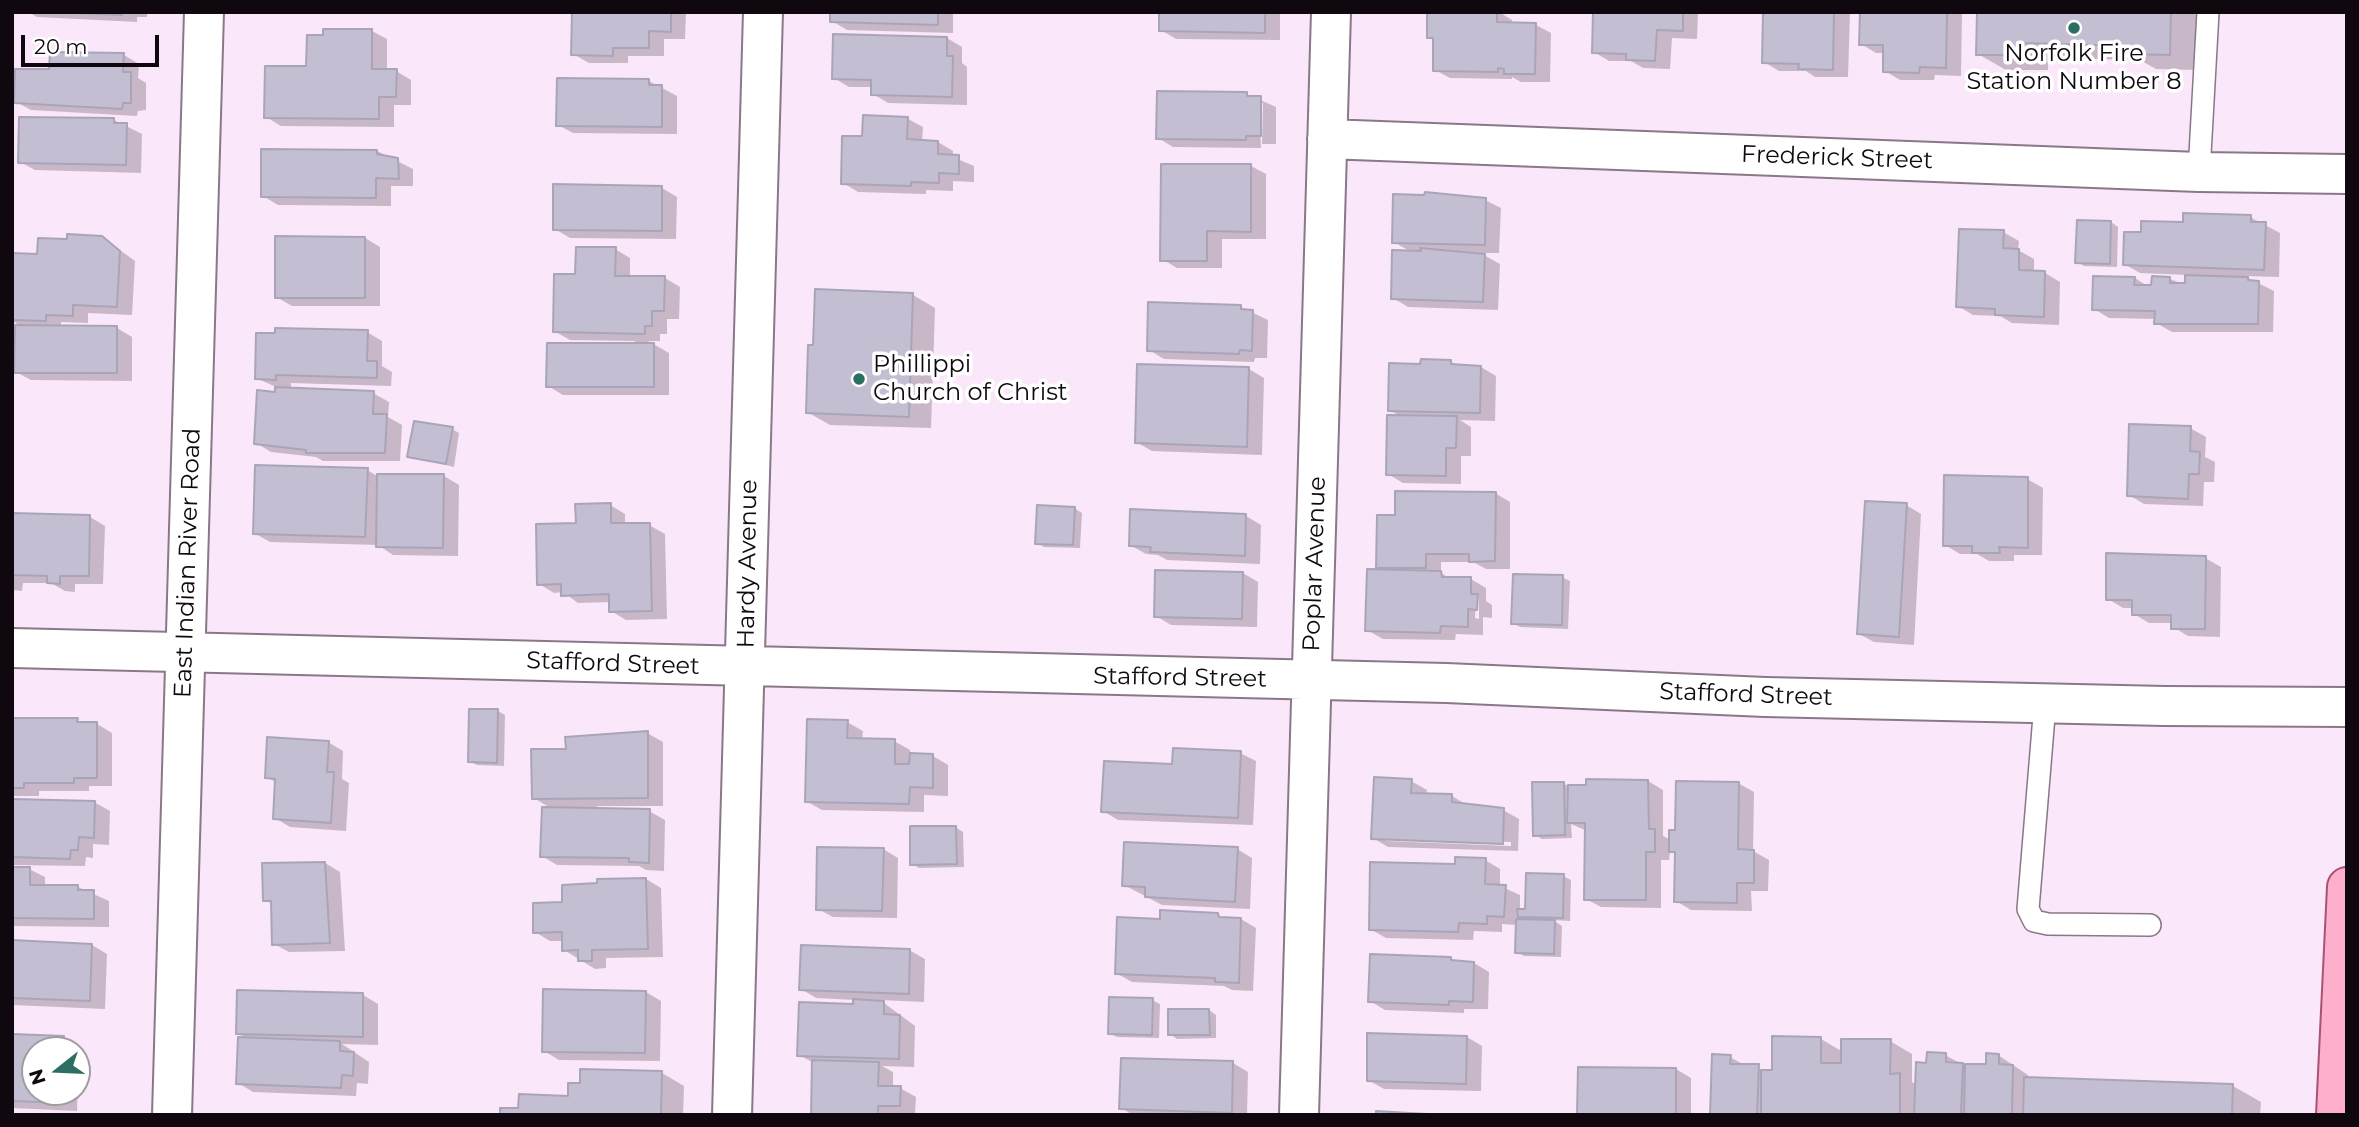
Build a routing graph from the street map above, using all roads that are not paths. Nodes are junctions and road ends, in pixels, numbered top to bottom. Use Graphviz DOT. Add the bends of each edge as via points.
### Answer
graph roads {
  1 [pos="204,12"];
  2 [pos="763,12"];
  3 [pos="1331,12"];
  4 [pos="2207,12"];
  5 [pos="1327,139"];
  6 [pos="2199,172"];
  7 [pos="2347,174"];
  8 [pos="12,648"];
  9 [pos="185,652"];
  10 [pos="745,668"];
  11 [pos="1312,681"];
  12 [pos="2045,704"];
  13 [pos="2347,706"];
  14 [pos="2347,887"];
  15 [pos="2150,925"];
  16 [pos="172,1115"];
  17 [pos="732,1115"];
  18 [pos="1299,1115"];
  19 [pos="2336,1115"];
  1 -- 9 [label="street, East Indian River Road"];
  2 -- 10 [label="street, Hardy Avenue"];
  3 -- 5 [label="street, Poplar Avenue"];
  4 -- 6 [label="lane"];
  5 -- 6 [label="street, Frederick Street"];
  5 -- 11 [label="street, Poplar Avenue"];
  6 -- 7 [label="street, Frederick Street"];
  8 -- 9 [label="street, Stafford Street"];
  9 -- 10 [label="street, Stafford Street"];
  9 -- 16 [label="street, East Indian River Road"];
  10 -- 11 [label="street, Stafford Street"];
  10 -- 17 [label="street, Hardy Avenue"];
  11 -- 12 [label="street, Stafford Street"];
  11 -- 18 [label="street, Poplar Avenue"];
  12 -- 13 [label="street, Stafford Street"];
  12 -- 15 [label="lane" via="2028,909 2034,921 2048,924"];
  14 -- 19 [label="main road"];
}
